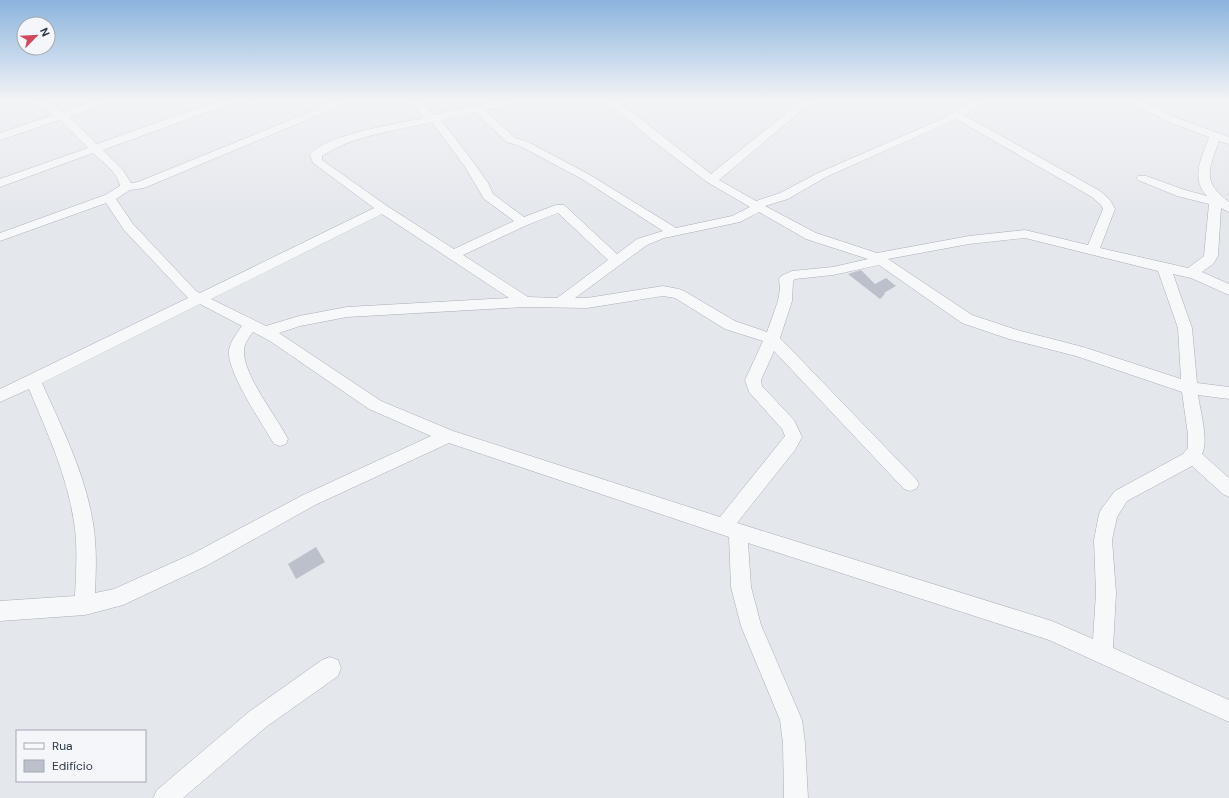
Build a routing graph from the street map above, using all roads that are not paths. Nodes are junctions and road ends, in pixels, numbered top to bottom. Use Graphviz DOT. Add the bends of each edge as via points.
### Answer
graph roads {
  1 [pos="85,138"];
  2 [pos="126,138"];
  3 [pos="256,138"];
  4 [pos="353,138"];
  5 [pos="448,138"];
  6 [pos="509,138"];
  7 [pos="656,138"];
  8 [pos="760,138"];
  9 [pos="906,138"];
  10 [pos="996,138"];
  11 [pos="1215,138"];
  12 [pos="1219,138"];
  13 [pos="1229,141"];
  14 [pos="96,149"];
  15 [pos="1142,178"];
  16 [pos="711,180"];
  17 [pos="0,183"];
  18 [pos="126,187"];
  19 [pos="109,198"];
  20 [pos="1216,201"];
  21 [pos="758,206"];
  22 [pos="383,208"];
  23 [pos="1229,208"];
  24 [pos="523,222"];
  25 [pos="674,232"];
  26 [pos="0,237"];
  27 [pos="1092,251"];
  28 [pos="452,255"];
  29 [pos="879,259"];
  30 [pos="617,261"];
  31 [pos="1164,268"];
  32 [pos="1191,273"];
  33 [pos="1229,290"];
  34 [pos="200,299"];
  35 [pos="525,302"];
  36 [pos="559,303"];
  37 [pos="257,328"];
  38 [pos="772,339"];
  39 [pos="32,381"];
  40 [pos="1189,388"];
  41 [pos="1229,394"];
  42 [pos="0,396"];
  43 [pos="448,436"];
  44 [pos="280,439"];
  45 [pos="1193,456"];
  46 [pos="910,484"];
  47 [pos="1229,489"];
  48 [pos="730,529"];
  49 [pos="757,538"];
  50 [pos="739,554"];
  51 [pos="85,605"];
  52 [pos="0,611"];
  53 [pos="1102,653"];
  54 [pos="330,668"];
  55 [pos="1229,711"];
  56 [pos="165,798"];
  57 [pos="796,798"];
  1 -- 14 [label="street"];
  2 -- 14 [label="street"];
  3 -- 18 [label="street" via="140,185"];
  4 -- 22 [label="street" via="331,146 316,155 317,161"];
  5 -- 24 [label="street" via="470,165 488,196"];
  6 -- 25 [label="street" via="586,178"];
  7 -- 16 [label="street"];
  8 -- 16 [label="street"];
  9 -- 21 [label="street"];
  10 -- 27 [label="street" via="1108,204 1109,209"];
  11 -- 20 [label="street" via="1203,173 1204,184"];
  12 -- 13 [label="street"];
  14 -- 17 [label="street"];
  14 -- 18 [label="street" via="119,172"];
  15 -- 20 [label="street" via="1181,193"];
  16 -- 21 [label="street"];
  18 -- 19 [label="street"];
  19 -- 26 [label="street"];
  19 -- 34 [label="street" via="128,227 191,294"];
  20 -- 23 [label="street"];
  20 -- 32 [label="street" via="1211,256"];
  21 -- 25 [label="street" via="736,219"];
  21 -- 29 [label="street" via="811,236"];
  22 -- 28 [label="street"];
  22 -- 34 [label="street"];
  24 -- 28 [label="street"];
  24 -- 30 [label="street" via="560,208"];
  25 -- 30 [label="street" via="642,242"];
  27 -- 29 [label="street" via="1031,235 1016,234 969,240"];
  27 -- 31 [label="street"];
  28 -- 35 [label="street"];
  29 -- 38 [label="street" via="839,270 788,277 788,286"];
  29 -- 40 [label="street" via="967,319"];
  30 -- 36 [label="street"];
  31 -- 32 [label="street"];
  31 -- 40 [label="street" via="1185,328"];
  32 -- 33 [label="street"];
  34 -- 37 [label="street"];
  34 -- 39 [label="street"];
  35 -- 36 [label="street"];
  35 -- 37 [label="street" via="347,312"];
  36 -- 38 [label="street" via="587,303 670,291 713,316"];
  37 -- 43 [label="street" via="275,337 375,405"];
  37 -- 44 [label="street" via="241,339 236,352 248,384"];
  38 -- 46 [label="street"];
  38 -- 48 [label="street" via="753,380 755,388 788,425 794,437"];
  39 -- 42 [label="street"];
  39 -- 51 [label="street" via="67,458 80,500 86,544"];
  40 -- 41 [label="street"];
  40 -- 45 [label="street" via="1196,435 1196,450"];
  43 -- 48 [label="street"];
  43 -- 51 [label="street" via="308,500 199,560 116,598"];
  45 -- 47 [label="street"];
  45 -- 53 [label="street" via="1120,496 1108,514 1103,540 1106,593"];
  48 -- 49 [label="street"];
  48 -- 50 [label="street"];
  49 -- 50 [label="street"];
  49 -- 53 [label="street" via="1052,631"];
  50 -- 57 [label="street" via="742,587 751,626 791,720"];
  51 -- 52 [label="street"];
  53 -- 55 [label="street"];
  54 -- 56 [label="street" via="258,719"];
}
